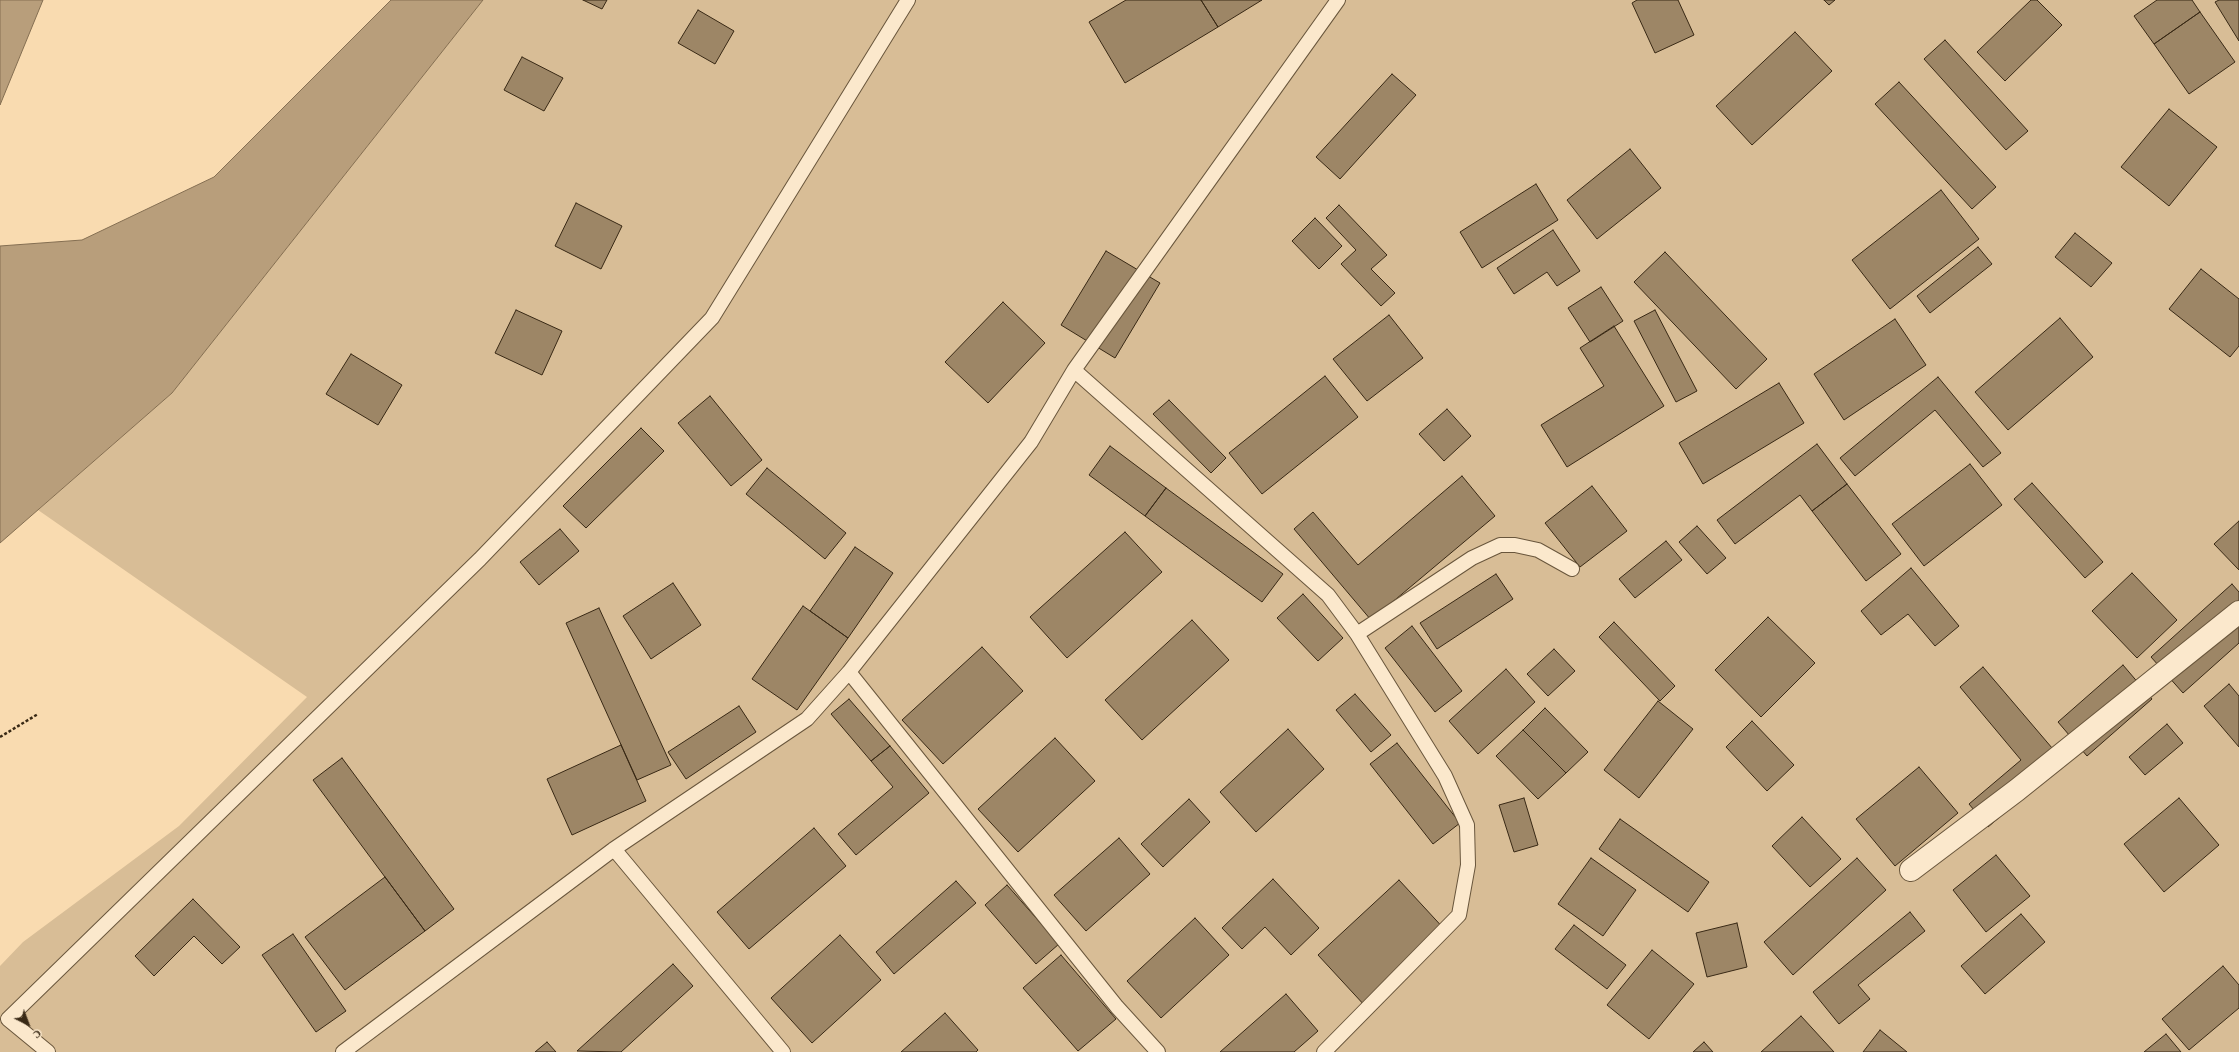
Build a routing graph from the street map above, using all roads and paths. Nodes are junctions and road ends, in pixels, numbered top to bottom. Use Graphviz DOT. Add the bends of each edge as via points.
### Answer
graph roads {
  1 [pos="908,0"];
  2 [pos="1338,0"];
  3 [pos="1074,370"];
  4 [pos="1572,569"];
  5 [pos="2239,612"];
  6 [pos="1357,634"];
  7 [pos="849,672"];
  8 [pos="38,714"];
  9 [pos="0,737"];
  10 [pos="614,849"];
  11 [pos="1911,870"];
  12 [pos="48,1052"];
  13 [pos="343,1052"];
  14 [pos="783,1052"];
  15 [pos="1158,1052"];
  16 [pos="1324,1052"];
  1 -- 12 [label="lane" via="712,318 480,559 8,1019"];
  2 -- 3 [label="lane"];
  3 -- 6 [label="lane" via="1328,595"];
  3 -- 7 [label="lane" via="1031,442"];
  4 -- 6 [label="lane" via="1538,550 1500,545 1472,558"];
  5 -- 11 [label="street" via="2017,790"];
  6 -- 16 [label="lane" via="1445,776 1467,825 1468,865 1459,915"];
  7 -- 10 [label="lane" via="807,719"];
  7 -- 15 [label="lane" via="1117,1007"];
  8 -- 9 [label="path"];
  10 -- 13 [label="lane"];
  10 -- 14 [label="lane"];
}
